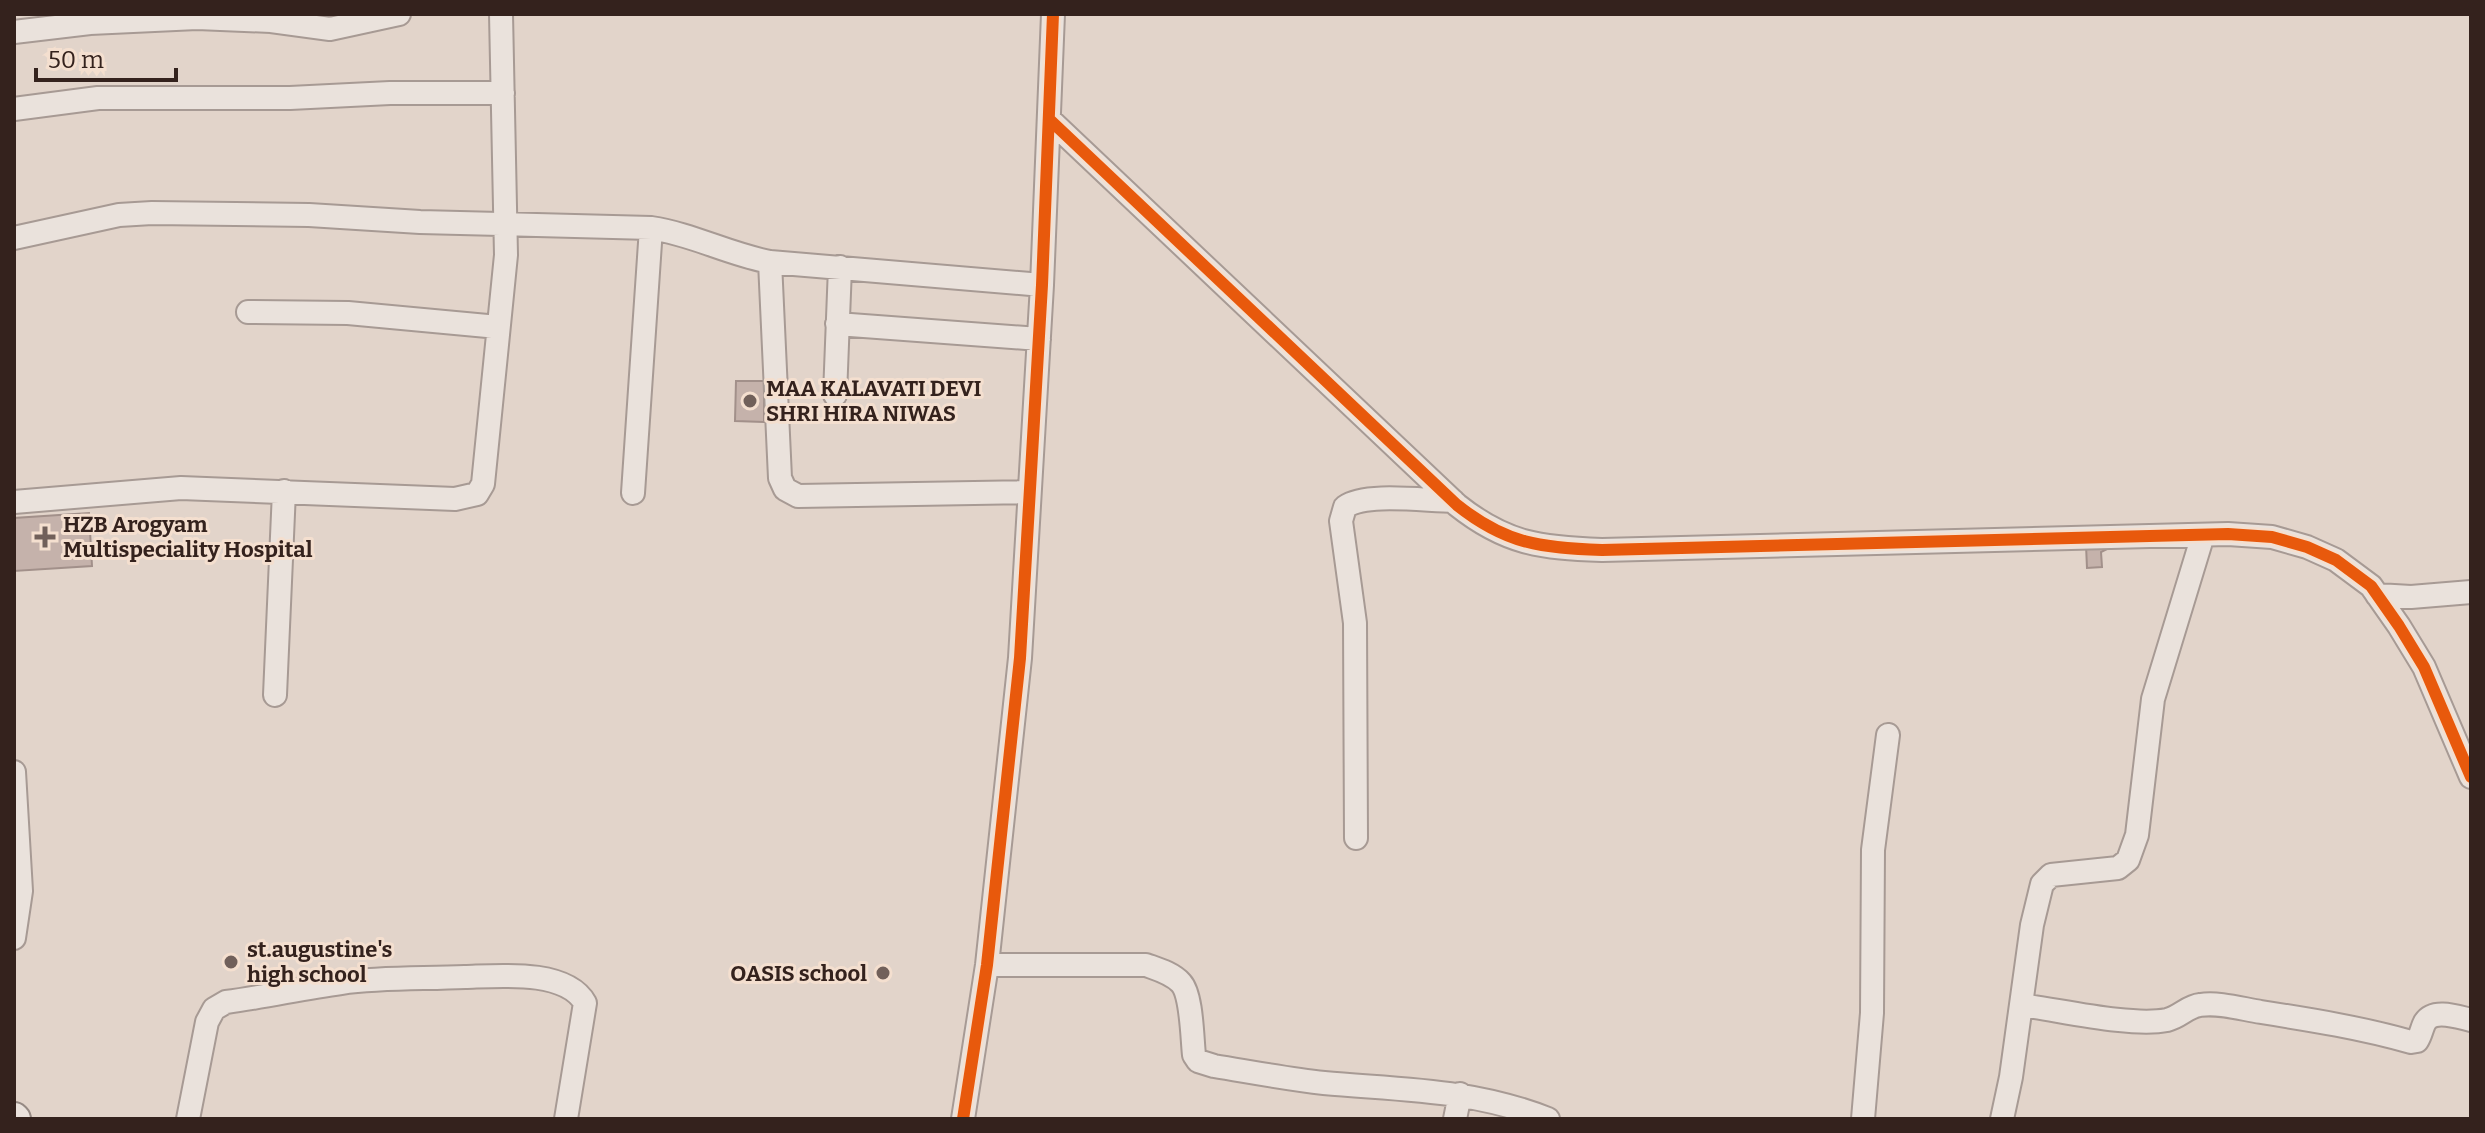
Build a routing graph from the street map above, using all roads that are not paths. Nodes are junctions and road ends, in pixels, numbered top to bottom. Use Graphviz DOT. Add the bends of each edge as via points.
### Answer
graph roads {
  1 [pos="399,14"];
  2 [pos="501,14"];
  3 [pos="1053,14"];
  4 [pos="14,32"];
  5 [pos="503,93"];
  6 [pos="14,109"];
  7 [pos="1050,120"];
  8 [pos="506,225"];
  9 [pos="651,228"];
  10 [pos="14,238"];
  11 [pos="770,262"];
  12 [pos="840,267"];
  13 [pos="1042,285"];
  14 [pos="248,312"];
  15 [pos="837,324"];
  16 [pos="498,327"];
  17 [pos="1039,339"];
  18 [pos="835,395"];
  19 [pos="284,491"];
  20 [pos="1029,492"];
  21 [pos="633,493"];
  22 [pos="1453,501"];
  23 [pos="14,502"];
  24 [pos="2203,535"];
  25 [pos="2471,592"];
  26 [pos="2377,595"];
  27 [pos="275,695"];
  28 [pos="1888,735"];
  29 [pos="14,772"];
  30 [pos="2471,777"];
  31 [pos="1356,838"];
  32 [pos="14,938"];
  33 [pos="987,965"];
  34 [pos="2021,1005"];
  35 [pos="2471,1020"];
  36 [pos="1460,1094"];
  37 [pos="188,1119"];
  38 [pos="566,1119"];
  39 [pos="963,1119"];
  40 [pos="1455,1119"];
  41 [pos="1548,1119"];
  42 [pos="1863,1119"];
  43 [pos="2002,1119"];
  1 -- 4 [label="street" via="330,29 197,18"];
  2 -- 5 [label="street"];
  3 -- 7 [label="street"];
  5 -- 6 [label="street" via="98,98"];
  5 -- 8 [label="street"];
  7 -- 13 [label="street"];
  7 -- 22 [label="street"];
  8 -- 9 [label="street"];
  8 -- 10 [label="street" via="152,213"];
  8 -- 16 [label="street"];
  9 -- 11 [label="street"];
  9 -- 21 [label="street"];
  11 -- 12 [label="street"];
  11 -- 20 [label="street" via="780,478 785,489 798,496"];
  12 -- 13 [label="street"];
  12 -- 15 [label="street"];
  13 -- 17 [label="street"];
  14 -- 16 [label="street" via="348,313"];
  15 -- 17 [label="street"];
  15 -- 18 [label="street"];
  16 -- 19 [label="street" via="483,484 477,494 455,499"];
  17 -- 20 [label="street"];
  19 -- 23 [label="street" via="181,488"];
  19 -- 27 [label="street"];
  20 -- 33 [label="street" via="1020,658"];
  22 -- 24 [label="street" via="1479,522 1548,548"];
  22 -- 31 [label="street" via="1367,500 1345,507 1342,530 1355,623"];
  24 -- 26 [label="street" via="2272,537 2307,547 2336,560"];
  24 -- 34 [label="street" via="2153,699 2137,835 2128,860 2118,868 2051,875 2042,884"];
  25 -- 26 [label="street"];
  26 -- 30 [label="street" via="2424,667"];
  28 -- 42 [label="street" via="1873,850 1872,1013"];
  29 -- 32 [label="street" via="21,878"];
  33 -- 36 [label="street" via="1146,965 1181,983 1198,1061 1323,1082"];
  33 -- 39 [label="street"];
  34 -- 35 [label="street" via="2138,1021 2179,1017 2200,1005 2225,1006 2411,1042 2434,1015"];
  34 -- 43 [label="street"];
  36 -- 40 [label="street"];
  36 -- 41 [label="street"];
  37 -- 38 [label="street" via="207,1022 226,1002 371,980 512,975 575,989 585,1003"];
}
